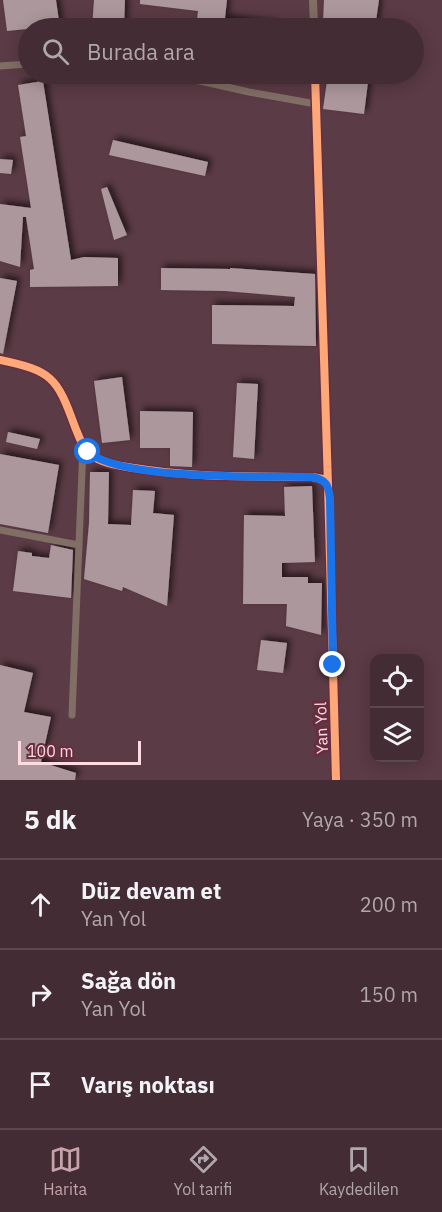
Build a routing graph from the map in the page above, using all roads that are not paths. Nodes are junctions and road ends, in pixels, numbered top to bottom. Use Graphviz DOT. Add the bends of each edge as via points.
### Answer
graph roads {
  1 [pos="313,0"];
  2 [pos="314,18"];
  3 [pos="18,64"];
  4 [pos="0,66"];
  5 [pos="213,84"];
  6 [pos="315,84"];
  7 [pos="316,104"];
  8 [pos="0,360"];
  9 [pos="82,446"];
  10 [pos="328,485"];
  11 [pos="0,530"];
  12 [pos="79,545"];
  13 [pos="72,715"];
  14 [pos="336,780"];
  1 -- 2 [label="street"];
  3 -- 4 [label="street"];
  5 -- 7 [label="street"];
  6 -- 7 [label="street, Yan Yol"];
  7 -- 10 [label="street, Yan Yol"];
  8 -- 9 [label="street" via="29,366 52,379"];
  9 -- 10 [label="street" via="104,462 148,470 312,477 323,479"];
  9 -- 12 [label="street"];
  10 -- 14 [label="street, Yan Yol"];
  11 -- 12 [label="street"];
  12 -- 13 [label="street"];
}
